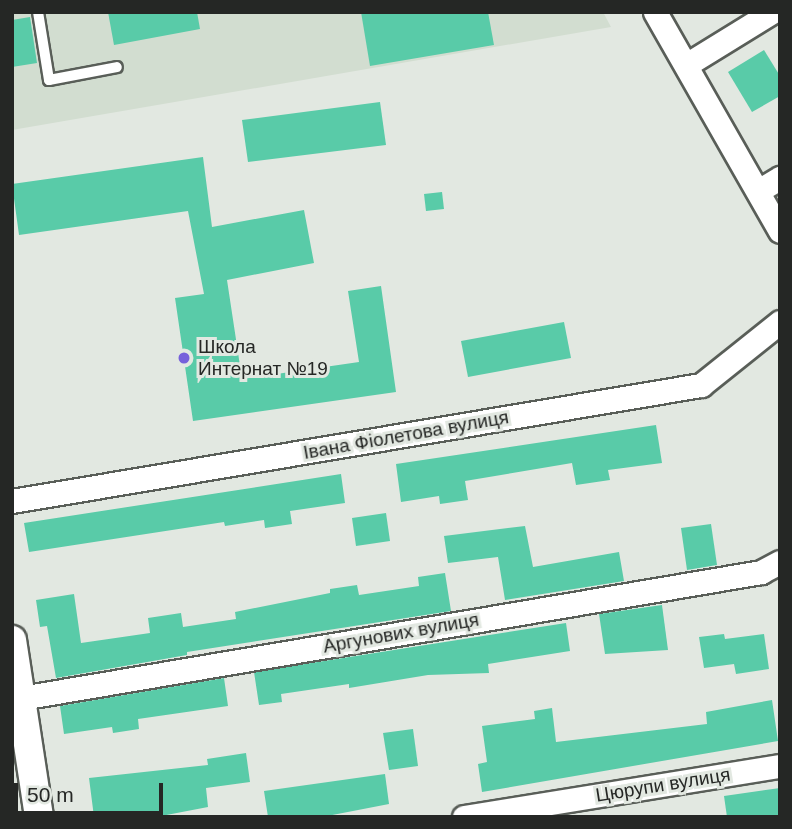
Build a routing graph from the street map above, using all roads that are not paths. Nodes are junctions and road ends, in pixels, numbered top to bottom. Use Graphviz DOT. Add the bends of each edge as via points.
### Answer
graph roads {
  1 [pos="38,12"];
  2 [pos="655,12"];
  3 [pos="772,12"];
  4 [pos="686,65"];
  5 [pos="117,67"];
  6 [pos="780,178"];
  7 [pos="758,191"];
  8 [pos="780,232"];
  9 [pos="780,322"];
  10 [pos="12,501"];
  11 [pos="780,562"];
  12 [pos="12,640"];
  13 [pos="21,698"];
  14 [pos="780,766"];
  15 [pos="39,817"];
  16 [pos="464,817"];
  1 -- 5 [label="lane" via="50,80"];
  2 -- 4 [label="street"];
  3 -- 4 [label="street"];
  4 -- 7 [label="street"];
  6 -- 7 [label="street"];
  7 -- 8 [label="street"];
  9 -- 10 [label="street, Івана Фіолетова вулиця" via="701,385"];
  11 -- 13 [label="street, Аргунових вулиця" via="761,572"];
  12 -- 13 [label="street"];
  13 -- 15 [label="street"];
  14 -- 16 [label="street, Цюрупи вулиця"];
}
